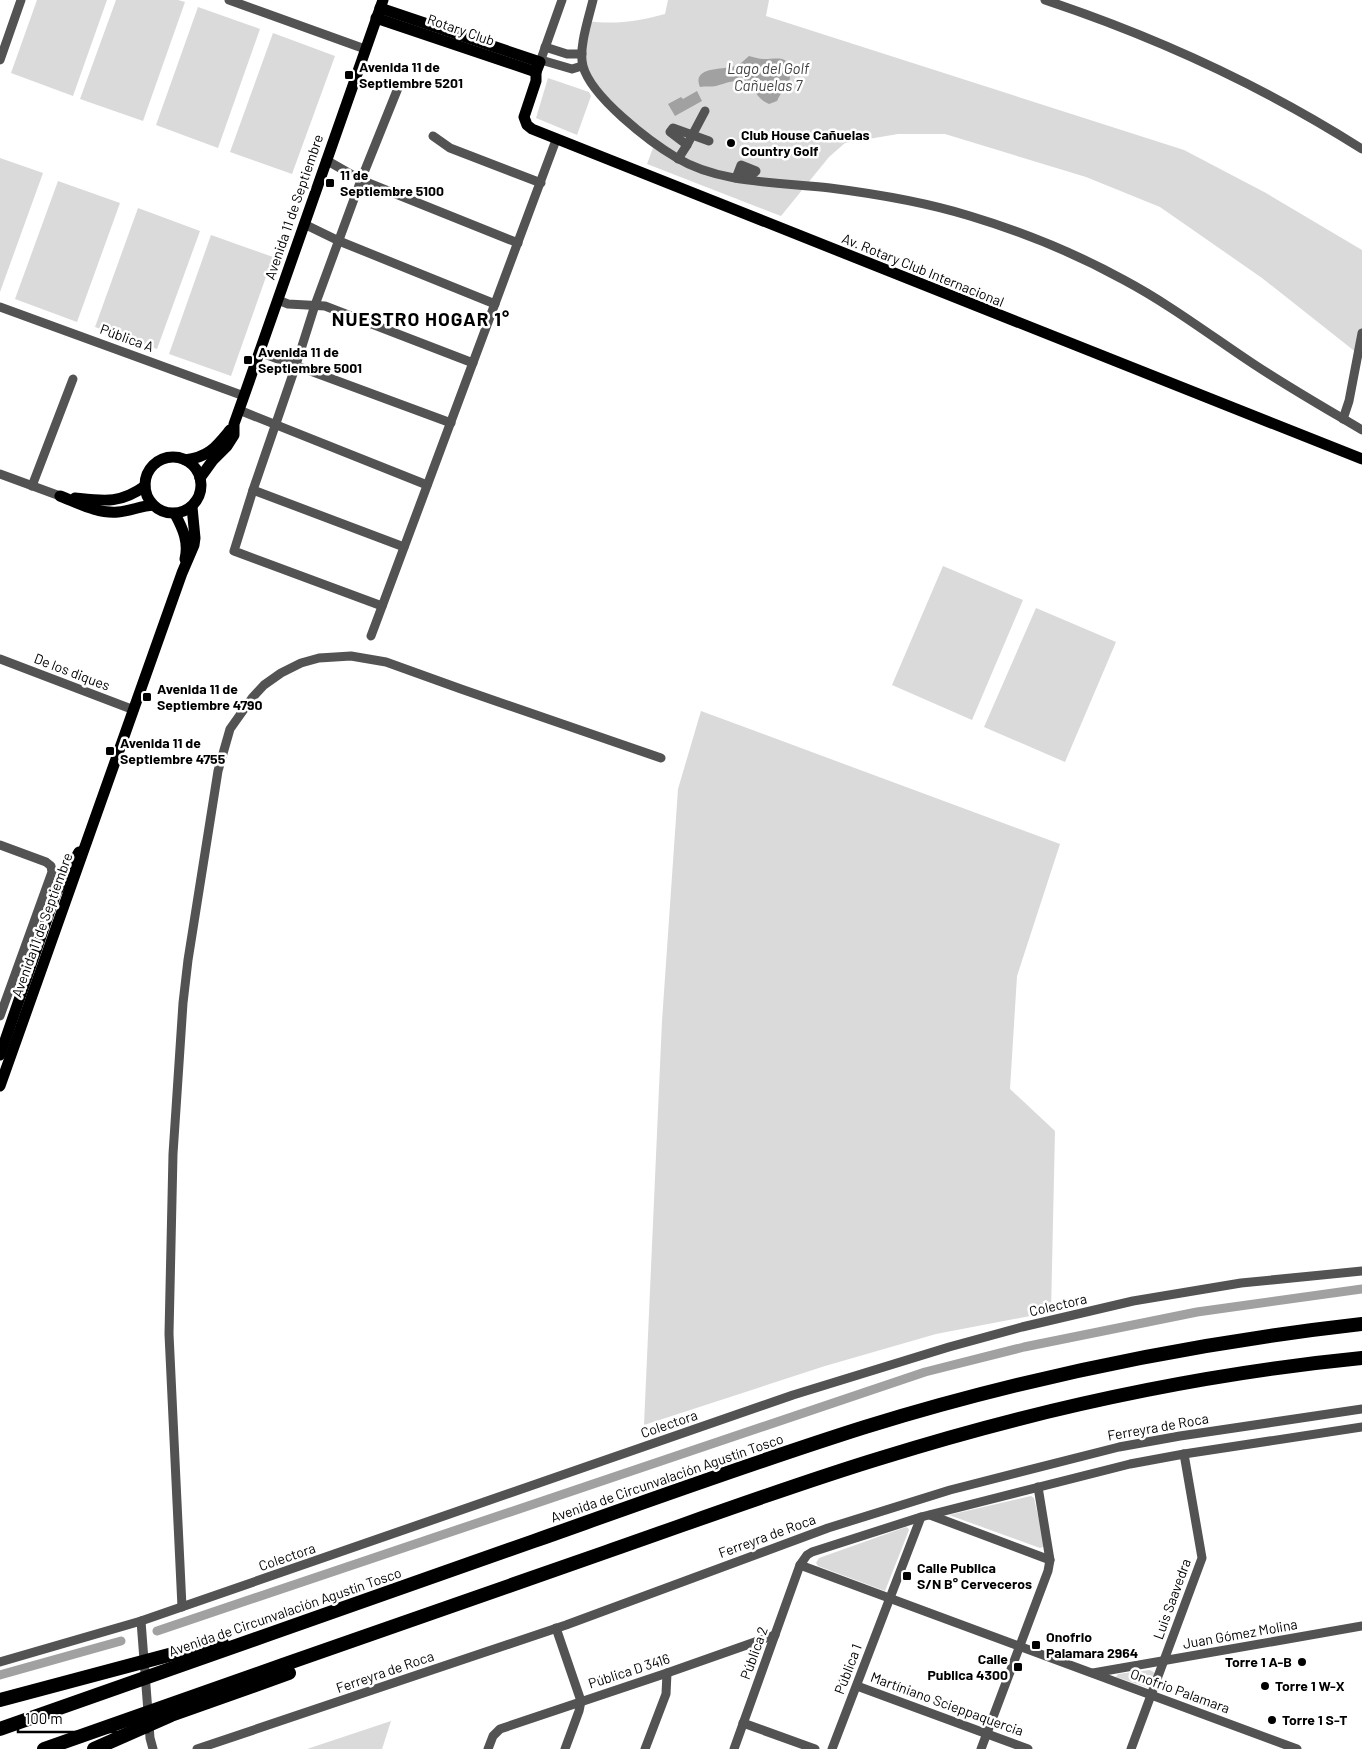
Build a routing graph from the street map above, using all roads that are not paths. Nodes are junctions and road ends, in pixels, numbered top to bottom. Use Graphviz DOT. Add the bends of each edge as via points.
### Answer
graph roads {
  1 [pos="21,0"];
  2 [pos="229,0"];
  3 [pos="562,0"];
  4 [pos="593,0"];
  5 [pos="1045,0"];
  6 [pos="380,9"];
  7 [pos="545,47"];
  8 [pos="365,49"];
  9 [pos="582,54"];
  10 [pos="0,60"];
  11 [pos="539,65"];
  12 [pos="582,66"];
  13 [pos="398,88"];
  14 [pos="706,111"];
  15 [pos="692,135"];
  16 [pos="433,136"];
  17 [pos="556,140"];
  18 [pos="708,141"];
  19 [pos="687,145"];
  20 [pos="1362,149"];
  21 [pos="678,159"];
  22 [pos="326,160"];
  23 [pos="361,180"];
  24 [pos="540,183"];
  25 [pos="304,224"];
  26 [pos="339,241"];
  27 [pos="518,243"];
  28 [pos="278,300"];
  29 [pos="495,304"];
  30 [pos="315,305"];
  31 [pos="0,307"];
  32 [pos="1362,333"];
  33 [pos="259,352"];
  34 [pos="473,363"];
  35 [pos="296,365"];
  36 [pos="73,379"];
  37 [pos="244,396"];
  38 [pos="239,410"];
  39 [pos="1343,419"];
  40 [pos="451,423"];
  41 [pos="234,424"];
  42 [pos="275,424"];
  43 [pos="1362,430"];
  44 [pos="1362,459"];
  45 [pos="185,460"];
  46 [pos="0,474"];
  47 [pos="200,478"];
  48 [pos="428,485"];
  49 [pos="32,486"];
  50 [pos="145,486"];
  51 [pos="252,490"];
  52 [pos="60,496"];
  53 [pos="153,505"];
  54 [pos="192,507"];
  55 [pos="175,514"];
  56 [pos="404,547"];
  57 [pos="182,573"];
  58 [pos="382,606"];
  59 [pos="371,636"];
  60 [pos="0,660"];
  61 [pos="134,710"];
  62 [pos="661,758"];
  63 [pos="91,831"];
  64 [pos="0,845"];
  65 [pos="0,1016"];
  66 [pos="8,1033"];
  67 [pos="0,1055"];
  68 [pos="0,1086"];
  69 [pos="1362,1271"];
  70 [pos="1362,1324"];
  71 [pos="1362,1358"];
  72 [pos="1362,1409"];
  73 [pos="1362,1427"];
  74 [pos="1184,1454"];
  75 [pos="1038,1487"];
  76 [pos="925,1516"];
  77 [pos="1050,1560"];
  78 [pos="800,1566"];
  79 [pos="889,1600"];
  80 [pos="182,1607"];
  81 [pos="140,1621"];
  82 [pos="1362,1626"];
  83 [pos="556,1628"];
  84 [pos="775,1635"];
  85 [pos="1019,1648"];
  86 [pos="1164,1661"];
  87 [pos="0,1662"];
  88 [pos="169,1662"];
  89 [pos="666,1673"];
  90 [pos="1092,1674"];
  91 [pos="857,1686"];
  92 [pos="1151,1695"];
  93 [pos="0,1700"];
  94 [pos="581,1701"];
  95 [pos="743,1723"];
  96 [pos="125,1728"];
  97 [pos="0,1729"];
  98 [pos="986,1734"];
  99 [pos="44,1749"];
  100 [pos="94,1749"];
  101 [pos="153,1749"];
  102 [pos="196,1749"];
  103 [pos="488,1749"];
  104 [pos="565,1749"];
  105 [pos="645,1749"];
  106 [pos="734,1749"];
  107 [pos="815,1749"];
  108 [pos="832,1749"];
  109 [pos="981,1749"];
  110 [pos="1028,1749"];
  111 [pos="1131,1749"];
  112 [pos="1297,1749"];
  1 -- 10 [label="street"];
  2 -- 8 [label="street"];
  3 -- 7 [label="street"];
  4 -- 9 [label="street"];
  5 -- 20 [label="street" via="1210,65 1292,107"];
  6 -- 8 [label="main road, Avenida 11 de Septiembre"];
  6 -- 11 [label="main road, Rotary Club"];
  7 -- 9 [label="street" via="567,54"];
  7 -- 11 [label="street"];
  8 -- 22 [label="main road, Avenida 11 de Septiembre"];
  9 -- 12 [label="street"];
  11 -- 12 [label="street" via="572,69"];
  11 -- 17 [label="main road, Av. Rotary Club Internacional" via="525,121 532,129"];
  12 -- 21 [label="street" via="592,84 612,107"];
  13 -- 23 [label="street"];
  14 -- 15 [label="street"];
  15 -- 18 [label="street"];
  15 -- 19 [label="street"];
  15 -- 19 [label="street" via="674,128 670,132"];
  16 -- 24 [label="street" via="450,148"];
  17 -- 24 [label="street"];
  17 -- 44 [label="main road, Av. Rotary Club Internacional"];
  19 -- 21 [label="street"];
  21 -- 39 [label="street" via="714,174 910,201 959,212 1016,231 1131,284"];
  22 -- 23 [label="street"];
  22 -- 25 [label="main road, Avenida 11 de Septiembre"];
  23 -- 26 [label="street"];
  23 -- 27 [label="street"];
  24 -- 27 [label="street"];
  25 -- 26 [label="street"];
  25 -- 28 [label="main road, Avenida 11 de Septiembre"];
  26 -- 29 [label="street"];
  26 -- 30 [label="street"];
  27 -- 29 [label="street"];
  28 -- 30 [label="street" via="288,304"];
  28 -- 33 [label="main road, Avenida 11 de Septiembre"];
  29 -- 34 [label="street"];
  30 -- 34 [label="street" via="325,306"];
  30 -- 35 [label="street"];
  31 -- 37 [label="street, Pública A"];
  32 -- 39 [label="street" via="1350,401"];
  33 -- 35 [label="street"];
  33 -- 37 [label="main road, Avenida 11 de Septiembre"];
  34 -- 40 [label="street"];
  35 -- 40 [label="street"];
  35 -- 42 [label="street"];
  36 -- 49 [label="street"];
  37 -- 38 [label="main road, Avenida 11 de Septiembre"];
  38 -- 41 [label="main road, Avenida 11 de Septiembre"];
  38 -- 42 [label="street"];
  39 -- 43 [label="street"];
  40 -- 48 [label="street"];
  41 -- 45 [label="main road" via="215,448 197,458"];
  41 -- 47 [label="main road, Avenida 11 de Septiembre" via="234,435"];
  42 -- 48 [label="street"];
  42 -- 51 [label="street"];
  45 -- 47 [label="main road" via="193,465"];
  45 -- 50 [label="main road" via="177,457 161,460 149,471"];
  46 -- 49 [label="street"];
  47 -- 54 [label="main road" via="201,491"];
  48 -- 56 [label="street"];
  49 -- 52 [label="street"];
  50 -- 52 [label="main road" via="127,498 117,500"];
  50 -- 53 [label="main road"];
  51 -- 56 [label="street"];
  51 -- 58 [label="street" via="234,551"];
  52 -- 53 [label="main road" via="107,512"];
  53 -- 55 [label="main road" via="163,512"];
  54 -- 55 [label="main road"];
  54 -- 57 [label="main road" via="194,545"];
  55 -- 57 [label="main road" via="186,534 187,553"];
  56 -- 58 [label="street"];
  57 -- 61 [label="main road, Avenida 11 de Septiembre"];
  58 -- 59 [label="street"];
  60 -- 61 [label="street, De los diques"];
  61 -- 63 [label="main road, Avenida 11 de Septiembre"];
  62 -- 80 [label="street" via="386,662 351,656 319,658 281,673 252,698 230,729 218,771 188,960 173,1154 169,1334"];
  63 -- 66 [label="main road, Avenida 11 de Septiembre"];
  63 -- 66 [label="main road, Avenida 11 de Septiembre" via="56,893"];
  64 -- 65 [label="street" via="46,862 52,872"];
  66 -- 67 [label="main road, Avenida 11 de Septiembre"];
  66 -- 68 [label="main road, Avenida 11 de Septiembre"];
  69 -- 80 [label="street, Colectora" via="1241,1283 1134,1302 949,1347 793,1395"];
  70 -- 88 [label="highway, Avenida de Circunvalación Agustín Tosco" via="1159,1354 1044,1378 915,1412 756,1464 273,1633 198,1648"];
  71 -- 96 [label="highway" via="1168,1386 1046,1413 880,1458 404,1623"];
  72 -- 83 [label="street, Ferreyra de Roca" via="1119,1446 950,1490 828,1528"];
  73 -- 74 [label="street"];
  74 -- 75 [label="street"];
  74 -- 86 [label="street, Luis Saavedra" via="1202,1558"];
  75 -- 76 [label="street"];
  75 -- 77 [label="street"];
  76 -- 77 [label="street"];
  76 -- 78 [label="street" via="820,1549 807,1555"];
  76 -- 79 [label="street, Pública 1"];
  77 -- 85 [label="street"];
  78 -- 79 [label="street, Onofrio Palamara"];
  78 -- 84 [label="street, Pública 2"];
  79 -- 85 [label="street, Onofrio Palamara"];
  79 -- 91 [label="street, Pública 1"];
  80 -- 81 [label="street, Colectora"];
  81 -- 87 [label="street, Colectora"];
  81 -- 101 [label="street"];
  82 -- 86 [label="street, Juan Gómez Molina"];
  83 -- 94 [label="street"];
  83 -- 102 [label="street, Ferreyra de Roca"];
  84 -- 89 [label="street, Pública D 3416"];
  84 -- 95 [label="street, Pública 2"];
  85 -- 90 [label="street, Onofrio Palamara"];
  85 -- 98 [label="street"];
  86 -- 90 [label="street, Juan Gómez Molina"];
  86 -- 92 [label="street, Luis Saavedra"];
  88 -- 93 [label="highway" via="122,1668"];
  88 -- 97 [label="highway, Avenida de Circunvalación Agustín Tosco" via="123,1686"];
  89 -- 94 [label="street, Pública D 3416"];
  89 -- 105 [label="street" via="666,1694"];
  90 -- 92 [label="street, Onofrio Palamara"];
  91 -- 98 [label="street, Martíniano Scieppaquercia"];
  91 -- 108 [label="street, Pública 1"];
  92 -- 111 [label="street, Luis Saavedra"];
  92 -- 112 [label="street, Onofrio Palamara"];
  94 -- 103 [label="street, Pública D 3416" via="500,1729 492,1736"];
  94 -- 104 [label="street"];
  95 -- 106 [label="street, Pública 2"];
  95 -- 107 [label="street"];
  96 -- 99 [label="highway"];
  96 -- 100 [label="highway"];
  98 -- 109 [label="street"];
  98 -- 110 [label="street, Martíniano Scieppaquercia"];
}
